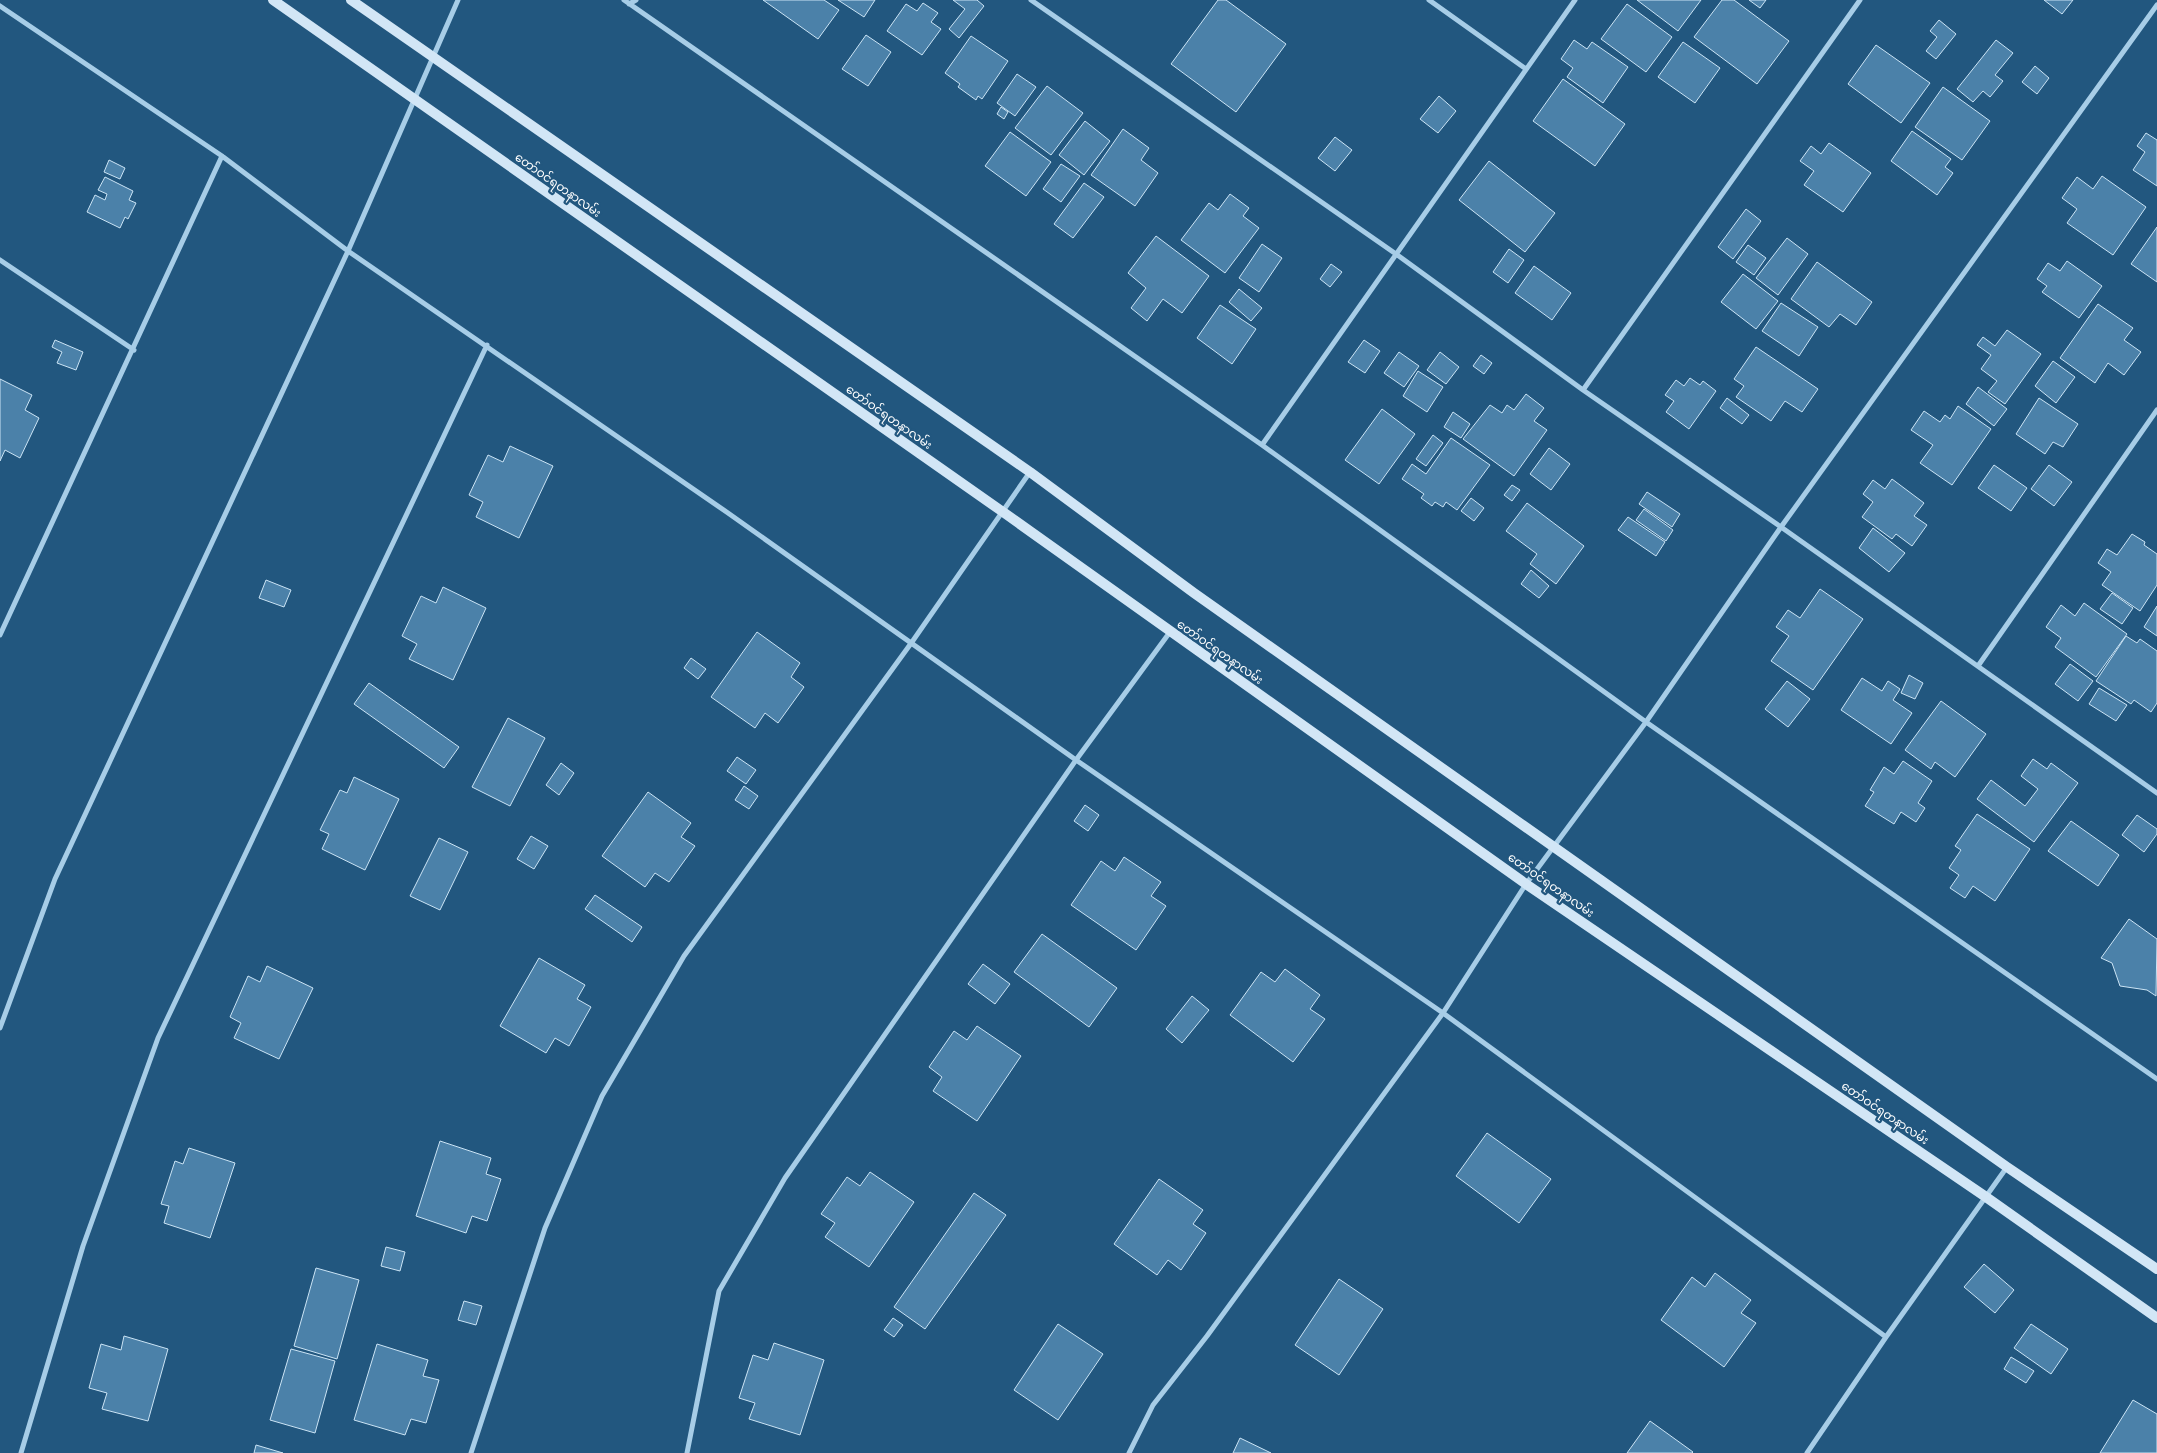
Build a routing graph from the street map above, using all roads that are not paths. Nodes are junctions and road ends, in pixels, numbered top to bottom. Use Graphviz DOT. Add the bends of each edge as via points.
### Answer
graph roads {
  1 [pos="273,0"];
  2 [pos="351,0"];
  3 [pos="458,0"];
  4 [pos="624,0"];
  5 [pos="636,0"];
  6 [pos="1031,0"];
  7 [pos="1429,0"];
  8 [pos="1575,0"];
  9 [pos="1860,0"];
  10 [pos="629,4"];
  11 [pos="2157,5"];
  12 [pos="0,6"];
  13 [pos="432,57"];
  14 [pos="1526,69"];
  15 [pos="414,100"];
  16 [pos="222,156"];
  17 [pos="348,251"];
  18 [pos="1396,254"];
  19 [pos="0,260"];
  20 [pos="487,345"];
  21 [pos="134,350"];
  22 [pos="1583,390"];
  23 [pos="2157,410"];
  24 [pos="1262,445"];
  25 [pos="1030,472"];
  26 [pos="1002,512"];
  27 [pos="1781,527"];
  28 [pos="1170,632"];
  29 [pos="0,636"];
  30 [pos="912,642"];
  31 [pos="1978,666"];
  32 [pos="1646,722"];
  33 [pos="1076,760"];
  34 [pos="2157,793"];
  35 [pos="1555,848"];
  36 [pos="1526,884"];
  37 [pos="1443,1013"];
  38 [pos="0,1028"];
  39 [pos="2157,1079"];
  40 [pos="2008,1166"];
  41 [pos="1986,1197"];
  42 [pos="2157,1269"];
  43 [pos="2157,1318"];
  44 [pos="1886,1337"];
  45 [pos="21,1453"];
  46 [pos="472,1453"];
  47 [pos="687,1453"];
  48 [pos="1129,1453"];
  49 [pos="1807,1453"];
  1 -- 15 [label="main road, တော်ဝင်ရတနာလမ်း"];
  2 -- 13 [label="main road, တော်ဝင်ရတနာလမ်း"];
  3 -- 13 [label="street"];
  4 -- 10 [label="street"];
  5 -- 10 [label="street"];
  6 -- 18 [label="street"];
  7 -- 14 [label="street"];
  8 -- 14 [label="street"];
  9 -- 22 [label="street"];
  10 -- 24 [label="street"];
  11 -- 27 [label="street"];
  12 -- 16 [label="street"];
  13 -- 15 [label="street"];
  13 -- 25 [label="main road, တော်ဝင်ရတနာလမ်း"];
  14 -- 18 [label="street"];
  15 -- 17 [label="street"];
  15 -- 26 [label="main road, တော်ဝင်ရတနာလမ်း"];
  16 -- 17 [label="street"];
  16 -- 21 [label="street"];
  17 -- 20 [label="street"];
  17 -- 38 [label="street" via="55,879"];
  18 -- 22 [label="street"];
  18 -- 24 [label="street"];
  19 -- 21 [label="street"];
  20 -- 30 [label="street"];
  20 -- 45 [label="street" via="158,1038 83,1246"];
  21 -- 29 [label="street"];
  22 -- 27 [label="street"];
  23 -- 31 [label="street"];
  24 -- 32 [label="street"];
  25 -- 26 [label="street"];
  25 -- 35 [label="main road, တော်ဝင်ရတနာလမ်း" via="1202,599"];
  26 -- 28 [label="main road, တော်ဝင်ရတနာလမ်း"];
  26 -- 30 [label="street"];
  27 -- 31 [label="street"];
  27 -- 32 [label="street"];
  28 -- 33 [label="street"];
  28 -- 36 [label="main road, တော်ဝင်ရတနာလမ်း"];
  30 -- 33 [label="street"];
  30 -- 46 [label="street" via="684,956 602,1096 545,1228"];
  31 -- 34 [label="street"];
  32 -- 35 [label="street"];
  32 -- 39 [label="street"];
  33 -- 37 [label="street"];
  33 -- 47 [label="street" via="785,1178 719,1291"];
  35 -- 36 [label="street"];
  35 -- 40 [label="main road, တော်ဝင်ရတနာလမ်း"];
  36 -- 37 [label="street"];
  36 -- 41 [label="main road, တော်ဝင်ရတနာလမ်း"];
  37 -- 44 [label="street"];
  37 -- 48 [label="street" via="1153,1405"];
  40 -- 41 [label="street"];
  40 -- 42 [label="main road, တော်ဝင်ရတနာလမ်း"];
  41 -- 43 [label="main road, တော်ဝင်ရတနာလမ်း"];
  41 -- 44 [label="street"];
  44 -- 49 [label="street"];
}
